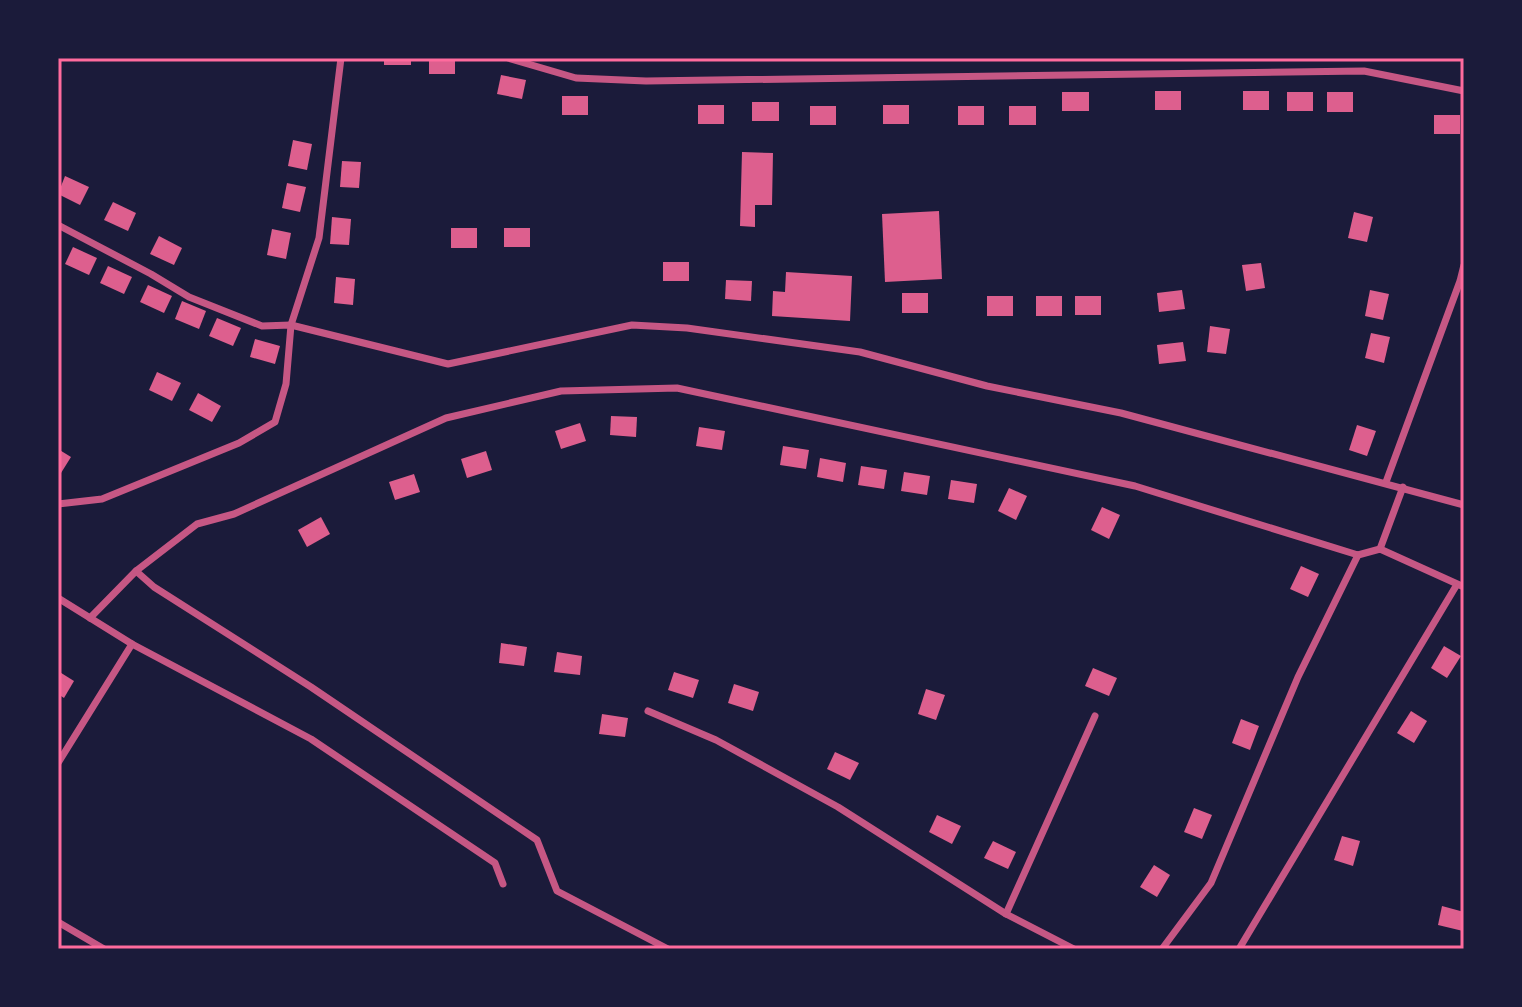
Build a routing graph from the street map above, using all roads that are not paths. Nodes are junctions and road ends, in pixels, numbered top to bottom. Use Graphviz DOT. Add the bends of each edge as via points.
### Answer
graph roads {
  1 [pos="341,58"];
  2 [pos="508,58"];
  3 [pos="1464,91"];
  4 [pos="58,225"];
  5 [pos="1464,265"];
  6 [pos="291,325"];
  7 [pos="1386,482"];
  8 [pos="1403,487"];
  9 [pos="58,504"];
  10 [pos="1464,505"];
  11 [pos="1380,549"];
  12 [pos="1358,555"];
  13 [pos="136,571"];
  14 [pos="1460,586"];
  15 [pos="58,598"];
  16 [pos="90,618"];
  17 [pos="132,644"];
  18 [pos="648,711"];
  19 [pos="1095,716"];
  20 [pos="58,763"];
  21 [pos="503,884"];
  22 [pos="1006,914"];
  23 [pos="58,922"];
  24 [pos="104,949"];
  25 [pos="668,949"];
  26 [pos="1074,949"];
  27 [pos="1162,949"];
  28 [pos="1239,949"];
  1 -- 6 [label="street" via="319,238"];
  2 -- 3 [label="street" via="576,78 646,81 1364,71"];
  4 -- 6 [label="street" via="189,297 262,326"];
  5 -- 7 [label="street"];
  6 -- 7 [label="street" via="448,364 632,325 860,352"];
  6 -- 9 [label="street" via="286,384 275,422 239,443 102,499"];
  7 -- 8 [label="street"];
  8 -- 10 [label="street"];
  8 -- 11 [label="street"];
  11 -- 12 [label="street"];
  11 -- 14 [label="street"];
  12 -- 13 [label="street" via="1135,486 677,388 561,391 446,418 234,514 197,524"];
  12 -- 27 [label="street" via="1298,677 1211,883"];
  13 -- 16 [label="street"];
  13 -- 25 [label="street" via="537,840 557,891"];
  14 -- 28 [label="street"];
  15 -- 16 [label="street"];
  16 -- 17 [label="street"];
  17 -- 20 [label="street"];
  17 -- 21 [label="street" via="311,739 495,863"];
  18 -- 22 [label="street" via="716,740 838,807"];
  19 -- 22 [label="street"];
  22 -- 26 [label="street"];
  23 -- 24 [label="street"];
}
